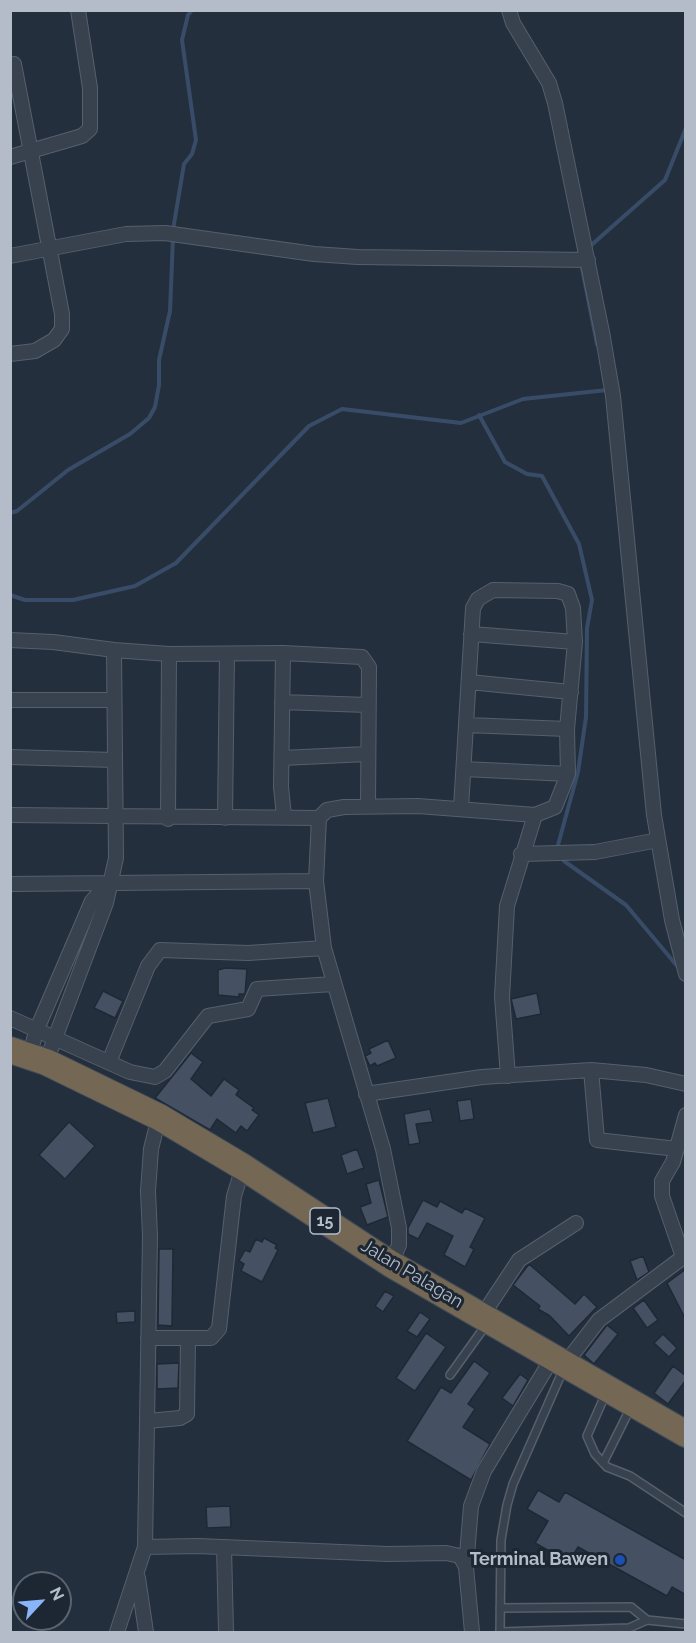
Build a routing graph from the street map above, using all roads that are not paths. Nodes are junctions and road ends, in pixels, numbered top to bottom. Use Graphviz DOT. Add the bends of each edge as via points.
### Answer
graph roads {
  1 [pos="78,10"];
  2 [pos="509,10"];
  3 [pos="14,64"];
  4 [pos="14,84"];
  5 [pos="30,153"];
  6 [pos="10,157"];
  7 [pos="51,248"];
  8 [pos="10,256"];
  9 [pos="582,260"];
  10 [pos="10,354"];
  11 [pos="471,634"];
  12 [pos="10,640"];
  13 [pos="575,642"];
  14 [pos="114,650"];
  15 [pos="282,653"];
  16 [pos="169,654"];
  17 [pos="227,654"];
  18 [pos="469,682"];
  19 [pos="571,692"];
  20 [pos="10,700"];
  21 [pos="113,700"];
  22 [pos="282,702"];
  23 [pos="367,705"];
  24 [pos="467,725"];
  25 [pos="567,729"];
  26 [pos="367,754"];
  27 [pos="10,757"];
  28 [pos="282,758"];
  29 [pos="114,760"];
  30 [pos="464,769"];
  31 [pos="568,774"];
  32 [pos="368,806"];
  33 [pos="461,808"];
  34 [pos="10,815"];
  35 [pos="535,815"];
  36 [pos="284,816"];
  37 [pos="115,817"];
  38 [pos="225,818"];
  39 [pos="319,818"];
  40 [pos="168,819"];
  41 [pos="658,840"];
  42 [pos="521,854"];
  43 [pos="316,881"];
  44 [pos="109,882"];
  45 [pos="10,884"];
  46 [pos="324,948"];
  47 [pos="686,974"];
  48 [pos="333,984"];
  49 [pos="10,1018"];
  50 [pos="37,1029"];
  51 [pos="54,1036"];
  52 [pos="28,1056"];
  53 [pos="109,1062"];
  54 [pos="591,1070"];
  55 [pos="508,1076"];
  56 [pos="686,1084"];
  57 [pos="366,1094"];
  58 [pos="686,1116"];
  59 [pos="159,1117"];
  60 [pos="679,1156"];
  61 [pos="243,1167"];
  62 [pos="576,1223"];
  63 [pos="684,1256"];
  64 [pos="392,1264"];
  65 [pos="486,1318"];
  66 [pos="148,1338"];
  67 [pos="188,1339"];
  68 [pos="559,1361"];
  69 [pos="450,1375"];
  70 [pos="607,1390"];
  71 [pos="633,1404"];
  72 [pos="148,1420"];
  73 [pos="686,1434"];
  74 [pos="603,1463"];
  75 [pos="686,1513"];
  76 [pos="145,1547"];
  77 [pos="224,1547"];
  78 [pos="466,1566"];
  79 [pos="138,1576"];
  80 [pos="500,1608"];
  81 [pos="647,1620"];
  82 [pos="686,1624"];
  83 [pos="117,1632"];
  84 [pos="146,1632"];
  85 [pos="226,1632"];
  86 [pos="472,1632"];
  87 [pos="500,1632"];
  1 -- 5 [label="street" via="90,88 90,129 82,136"];
  2 -- 9 [label="street" via="549,83 555,103"];
  3 -- 4 [label="street"];
  4 -- 5 [label="street"];
  5 -- 6 [label="street"];
  5 -- 7 [label="street"];
  7 -- 8 [label="street"];
  7 -- 9 [label="street" via="126,234 165,233 358,257"];
  7 -- 10 [label="street" via="62,329 45,347"];
  9 -- 41 [label="street" via="614,396 642,709"];
  11 -- 13 [label="street"];
  11 -- 13 [label="street" via="473,608 485,593 558,591 572,600"];
  11 -- 18 [label="street"];
  12 -- 14 [label="street"];
  13 -- 19 [label="street"];
  14 -- 16 [label="street"];
  14 -- 21 [label="street"];
  15 -- 17 [label="street"];
  15 -- 22 [label="street"];
  15 -- 23 [label="street" via="363,657 369,667"];
  16 -- 17 [label="street"];
  16 -- 40 [label="street"];
  17 -- 38 [label="street"];
  18 -- 19 [label="street"];
  18 -- 24 [label="street"];
  19 -- 25 [label="street"];
  20 -- 21 [label="street"];
  21 -- 29 [label="street"];
  22 -- 23 [label="street"];
  22 -- 28 [label="street"];
  23 -- 26 [label="street"];
  24 -- 25 [label="street"];
  24 -- 30 [label="street"];
  25 -- 31 [label="street"];
  26 -- 28 [label="street"];
  26 -- 32 [label="street"];
  27 -- 29 [label="street"];
  28 -- 36 [label="street"];
  29 -- 37 [label="street"];
  30 -- 31 [label="street"];
  30 -- 33 [label="street"];
  31 -- 35 [label="street" via="555,807"];
  32 -- 33 [label="street"];
  32 -- 39 [label="street" via="327,810"];
  33 -- 35 [label="street"];
  34 -- 37 [label="street"];
  35 -- 42 [label="street"];
  36 -- 38 [label="street"];
  36 -- 39 [label="street"];
  37 -- 40 [label="street"];
  37 -- 44 [label="street" via="116,858"];
  38 -- 40 [label="street"];
  39 -- 43 [label="street"];
  41 -- 42 [label="street" via="595,852"];
  41 -- 47 [label="street"];
  42 -- 55 [label="street" via="507,906 502,997"];
  43 -- 44 [label="street"];
  43 -- 46 [label="street"];
  44 -- 45 [label="street"];
  44 -- 50 [label="street" via="92,901"];
  44 -- 51 [label="street" via="106,903"];
  46 -- 48 [label="street"];
  46 -- 53 [label="street" via="248,953 159,950 148,966"];
  48 -- 53 [label="street" via="257,989 248,1009 208,1016 165,1071 155,1077"];
  48 -- 57 [label="street"];
  49 -- 50 [label="street"];
  50 -- 51 [label="street"];
  50 -- 52 [label="street"];
  51 -- 52 [label="street"];
  51 -- 53 [label="street"];
  52 -- 59 [label="highway, Jalan Palagan / 15"];
  54 -- 55 [label="street"];
  54 -- 56 [label="street" via="646,1075"];
  54 -- 60 [label="street" via="597,1140"];
  55 -- 57 [label="street"];
  57 -- 64 [label="street" via="383,1149 399,1228 399,1245"];
  58 -- 60 [label="street"];
  59 -- 61 [label="highway, Jalan Palagan / 15"];
  59 -- 66 [label="street" via="152,1142 148,1191"];
  60 -- 63 [label="street" via="662,1181 662,1196"];
  61 -- 64 [label="highway, Jalan Palagan / 15"];
  61 -- 67 [label="street" via="234,1196 219,1329 211,1338"];
  62 -- 65 [label="street" via="519,1260"];
  63 -- 68 [label="street" via="598,1320"];
  64 -- 65 [label="highway, Jalan Palagan / 15"];
  65 -- 68 [label="highway, Jalan Palagan / 15"];
  65 -- 69 [label="lane"];
  66 -- 67 [label="street"];
  66 -- 72 [label="street"];
  67 -- 72 [label="street" via="187,1414"];
  68 -- 70 [label="highway, Jalan Palagan / 15"];
  68 -- 78 [label="street" via="484,1471 471,1506"];
  68 -- 80 [label="lane" via="507,1505 501,1540"];
  70 -- 71 [label="highway, Jalan Palagan / 15"];
  70 -- 74 [label="lane" via="587,1436"];
  71 -- 73 [label="highway, Jalan Palagan / 15"];
  71 -- 74 [label="lane"];
  72 -- 76 [label="street"];
  74 -- 75 [label="lane"];
  76 -- 77 [label="street"];
  76 -- 79 [label="street"];
  77 -- 78 [label="street" via="454,1554"];
  77 -- 85 [label="street"];
  78 -- 86 [label="street"];
  79 -- 83 [label="street"];
  79 -- 84 [label="street"];
  80 -- 81 [label="lane" via="631,1607"];
  80 -- 87 [label="lane"];
  81 -- 82 [label="lane"];
  81 -- 87 [label="lane" via="629,1628"];
}
